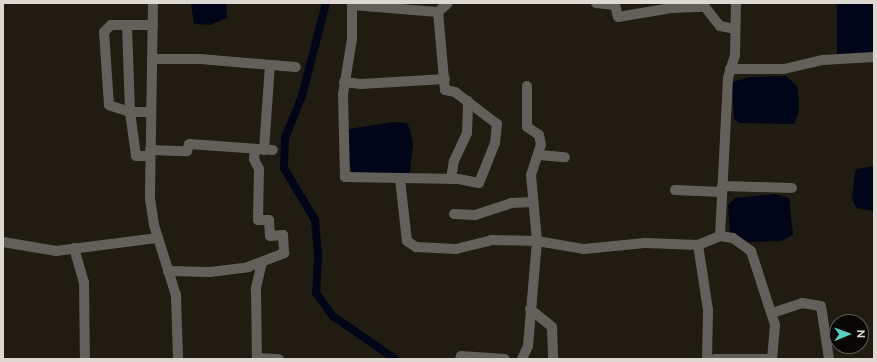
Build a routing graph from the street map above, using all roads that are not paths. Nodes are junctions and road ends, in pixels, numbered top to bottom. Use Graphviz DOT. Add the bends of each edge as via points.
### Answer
graph roads {
  1 [pos="153,3"];
  2 [pos="448,3"];
  3 [pos="596,3"];
  4 [pos="736,3"];
  5 [pos="438,12"];
  6 [pos="153,25"];
  7 [pos="127,26"];
  8 [pos="735,29"];
  9 [pos="874,57"];
  10 [pos="152,59"];
  11 [pos="270,65"];
  12 [pos="296,67"];
  13 [pos="730,69"];
  14 [pos="445,79"];
  15 [pos="344,82"];
  16 [pos="527,86"];
  17 [pos="468,102"];
  18 [pos="130,112"];
  19 [pos="151,112"];
  20 [pos="264,150"];
  21 [pos="150,153"];
  22 [pos="540,155"];
  23 [pos="565,157"];
  24 [pos="400,179"];
  25 [pos="451,179"];
  26 [pos="792,188"];
  27 [pos="722,189"];
  28 [pos="675,190"];
  29 [pos="532,202"];
  30 [pos="454,214"];
  31 [pos="720,236"];
  32 [pos="158,238"];
  33 [pos="538,241"];
  34 [pos="3,242"];
  35 [pos="698,245"];
  36 [pos="74,248"];
  37 [pos="262,262"];
  38 [pos="168,271"];
  39 [pos="530,309"];
  40 [pos="772,313"];
  41 [pos="85,359"];
  42 [pos="178,359"];
  43 [pos="279,359"];
  44 [pos="460,359"];
  45 [pos="505,359"];
  46 [pos="522,359"];
  47 [pos="554,359"];
  48 [pos="707,359"];
  49 [pos="715,359"];
  50 [pos="768,359"];
  51 [pos="772,359"];
  52 [pos="829,359"];
  1 -- 6 [label="street"];
  2 -- 5 [label="street"];
  3 -- 8 [label="street" via="615,5 618,16 671,8 705,7 720,26"];
  4 -- 8 [label="street"];
  5 -- 14 [label="street"];
  5 -- 15 [label="street" via="352,5 352,39"];
  6 -- 7 [label="street"];
  6 -- 10 [label="street"];
  7 -- 18 [label="street"];
  7 -- 18 [label="street" via="111,25 104,32 104,54 109,106"];
  8 -- 13 [label="street"];
  9 -- 13 [label="street" via="822,60 784,69"];
  10 -- 11 [label="street" via="200,59"];
  10 -- 19 [label="street"];
  11 -- 12 [label="street"];
  11 -- 20 [label="street"];
  13 -- 27 [label="street"];
  14 -- 15 [label="street" via="361,84"];
  14 -- 17 [label="street" via="445,90"];
  15 -- 24 [label="street" via="345,177"];
  16 -- 22 [label="street" via="527,127 539,135"];
  17 -- 25 [label="street" via="467,133 454,161"];
  17 -- 25 [label="street" via="497,124 495,143 478,183"];
  18 -- 19 [label="street"];
  18 -- 21 [label="street" via="136,156"];
  19 -- 21 [label="street"];
  20 -- 21 [label="street" via="189,144 187,151"];
  20 -- 37 [label="street" via="254,158 259,169 258,220 269,220 270,236 283,235 284,252"];
  21 -- 32 [label="street" via="150,198"];
  22 -- 23 [label="street"];
  22 -- 29 [label="street" via="531,175"];
  24 -- 25 [label="street"];
  24 -- 33 [label="street" via="407,241 416,247 456,249 491,240"];
  26 -- 27 [label="street"];
  27 -- 28 [label="street"];
  27 -- 31 [label="street"];
  29 -- 30 [label="street" via="511,203 475,214"];
  29 -- 33 [label="street"];
  31 -- 35 [label="street"];
  31 -- 40 [label="street" via="733,238 751,252"];
  32 -- 36 [label="street"];
  32 -- 38 [label="street"];
  33 -- 35 [label="street" via="584,249 645,242"];
  33 -- 39 [label="street"];
  34 -- 36 [label="street" via="49,251"];
  35 -- 48 [label="street" via="708,310"];
  36 -- 41 [label="street" via="84,282"];
  37 -- 38 [label="street" via="218,271"];
  37 -- 43 [label="street" via="256,289 257,358"];
  38 -- 42 [label="street" via="176,295"];
  39 -- 46 [label="street" via="528,346"];
  39 -- 47 [label="street" via="552,327"];
  40 -- 51 [label="street" via="776,336"];
  40 -- 52 [label="street" via="802,304 821,306"];
  44 -- 45 [label="street" via="461,356"];
  49 -- 50 [label="street"];
}
